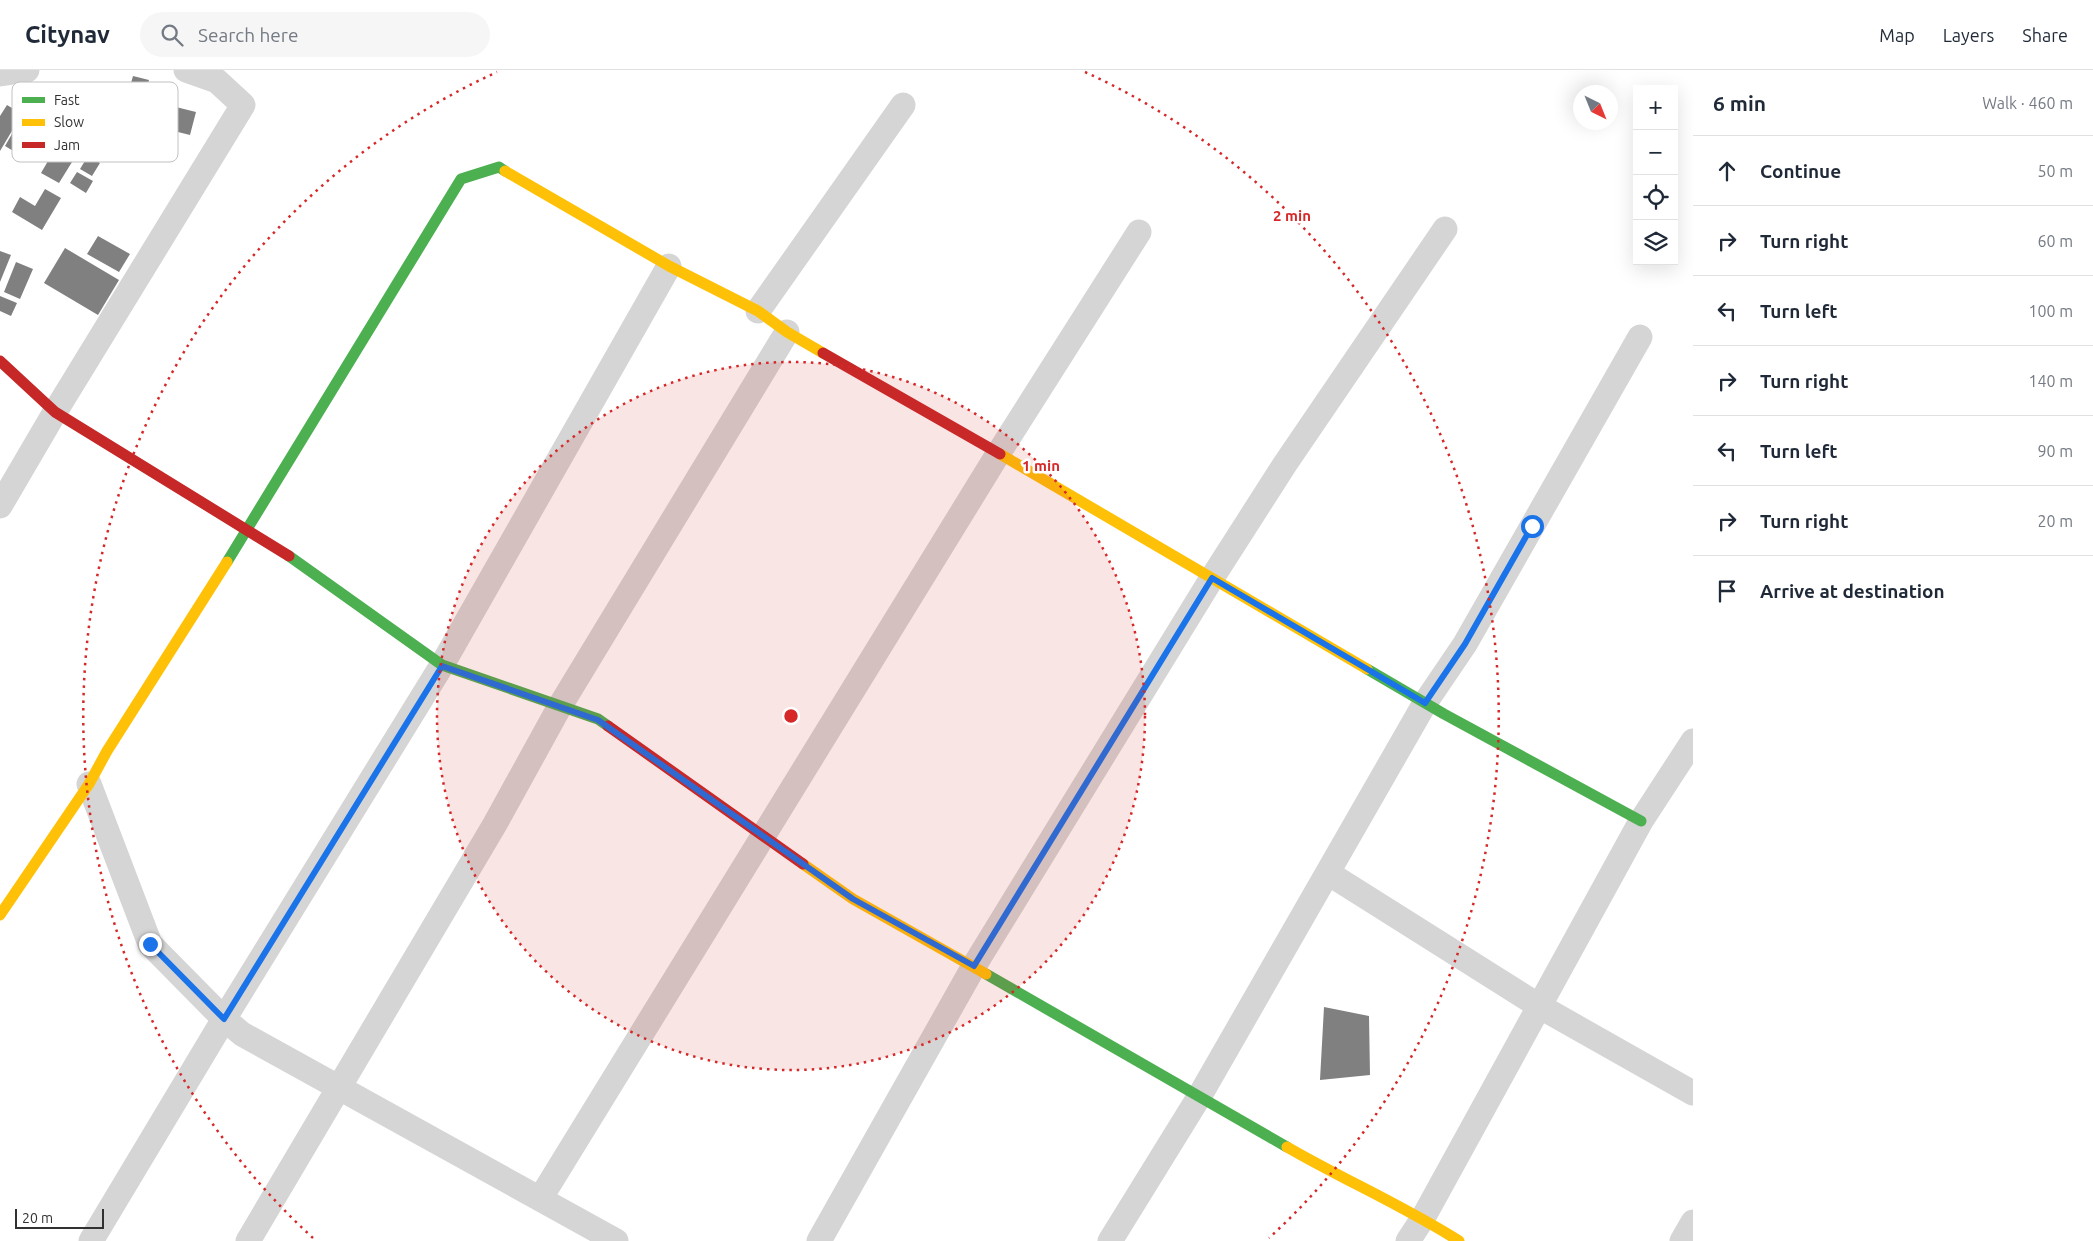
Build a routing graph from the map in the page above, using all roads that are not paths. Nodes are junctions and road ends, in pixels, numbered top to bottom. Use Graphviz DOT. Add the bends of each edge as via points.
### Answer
graph roads {
  1 [pos="26,70"];
  2 [pos="186,70"];
  3 [pos="0,74"];
  4 [pos="903,105"];
  5 [pos="1445,230"];
  6 [pos="1139,232"];
  7 [pos="669,266"];
  8 [pos="758,311"];
  9 [pos="787,332"];
  10 [pos="1640,337"];
  11 [pos="0,361"];
  12 [pos="55,412"];
  13 [pos="998,454"];
  14 [pos="0,506"];
  15 [pos="247,530"];
  16 [pos="1212,578"];
  17 [pos="442,666"];
  18 [pos="1425,703"];
  19 [pos="560,706"];
  20 [pos="1693,741"];
  21 [pos="89,784"];
  22 [pos="1641,821"];
  23 [pos="764,836"];
  24 [pos="1328,873"];
  25 [pos="0,915"];
  26 [pos="974,966"];
  27 [pos="1539,1006"];
  28 [pos="224,1019"];
  29 [pos="338,1087"];
  30 [pos="1693,1093"];
  31 [pos="1199,1097"];
  32 [pos="540,1199"];
  33 [pos="1423,1218"];
  34 [pos="1693,1222"];
  35 [pos="91,1241"];
  36 [pos="248,1241"];
  37 [pos="616,1241"];
  38 [pos="819,1241"];
  39 [pos="1110,1241"];
  40 [pos="1408,1241"];
  41 [pos="1460,1241"];
  42 [pos="1682,1241"];
  1 -- 3 [label="street"];
  2 -- 12 [label="street" via="217,81 243,105"];
  4 -- 8 [label="street"];
  5 -- 16 [label="street" via="1285,464"];
  6 -- 13 [label="street"];
  7 -- 8 [label="street"];
  7 -- 15 [label="street" via="499,167 461,179"];
  7 -- 17 [label="street"];
  8 -- 9 [label="street"];
  9 -- 13 [label="street"];
  9 -- 19 [label="street"];
  10 -- 18 [label="street" via="1465,644"];
  11 -- 12 [label="street"];
  12 -- 14 [label="street"];
  12 -- 15 [label="street"];
  13 -- 16 [label="street"];
  13 -- 23 [label="street"];
  15 -- 17 [label="street" via="296,560"];
  15 -- 21 [label="street"];
  16 -- 18 [label="street"];
  16 -- 26 [label="street"];
  17 -- 19 [label="street"];
  17 -- 28 [label="street"];
  18 -- 22 [label="street"];
  18 -- 24 [label="street"];
  19 -- 23 [label="street" via="598,720"];
  19 -- 29 [label="street"];
  20 -- 22 [label="street"];
  21 -- 25 [label="street"];
  21 -- 28 [label="street" via="150,944"];
  22 -- 27 [label="street"];
  23 -- 26 [label="street" via="853,899"];
  23 -- 32 [label="street"];
  24 -- 27 [label="street"];
  24 -- 31 [label="street"];
  26 -- 31 [label="street"];
  26 -- 38 [label="street"];
  27 -- 30 [label="street"];
  27 -- 33 [label="street"];
  28 -- 29 [label="street" via="242,1034"];
  28 -- 35 [label="street"];
  29 -- 32 [label="street"];
  29 -- 36 [label="street"];
  31 -- 33 [label="street" via="1330,1172"];
  31 -- 39 [label="street"];
  32 -- 37 [label="street"];
  33 -- 40 [label="street"];
  33 -- 41 [label="street"];
  34 -- 42 [label="street"];
}
